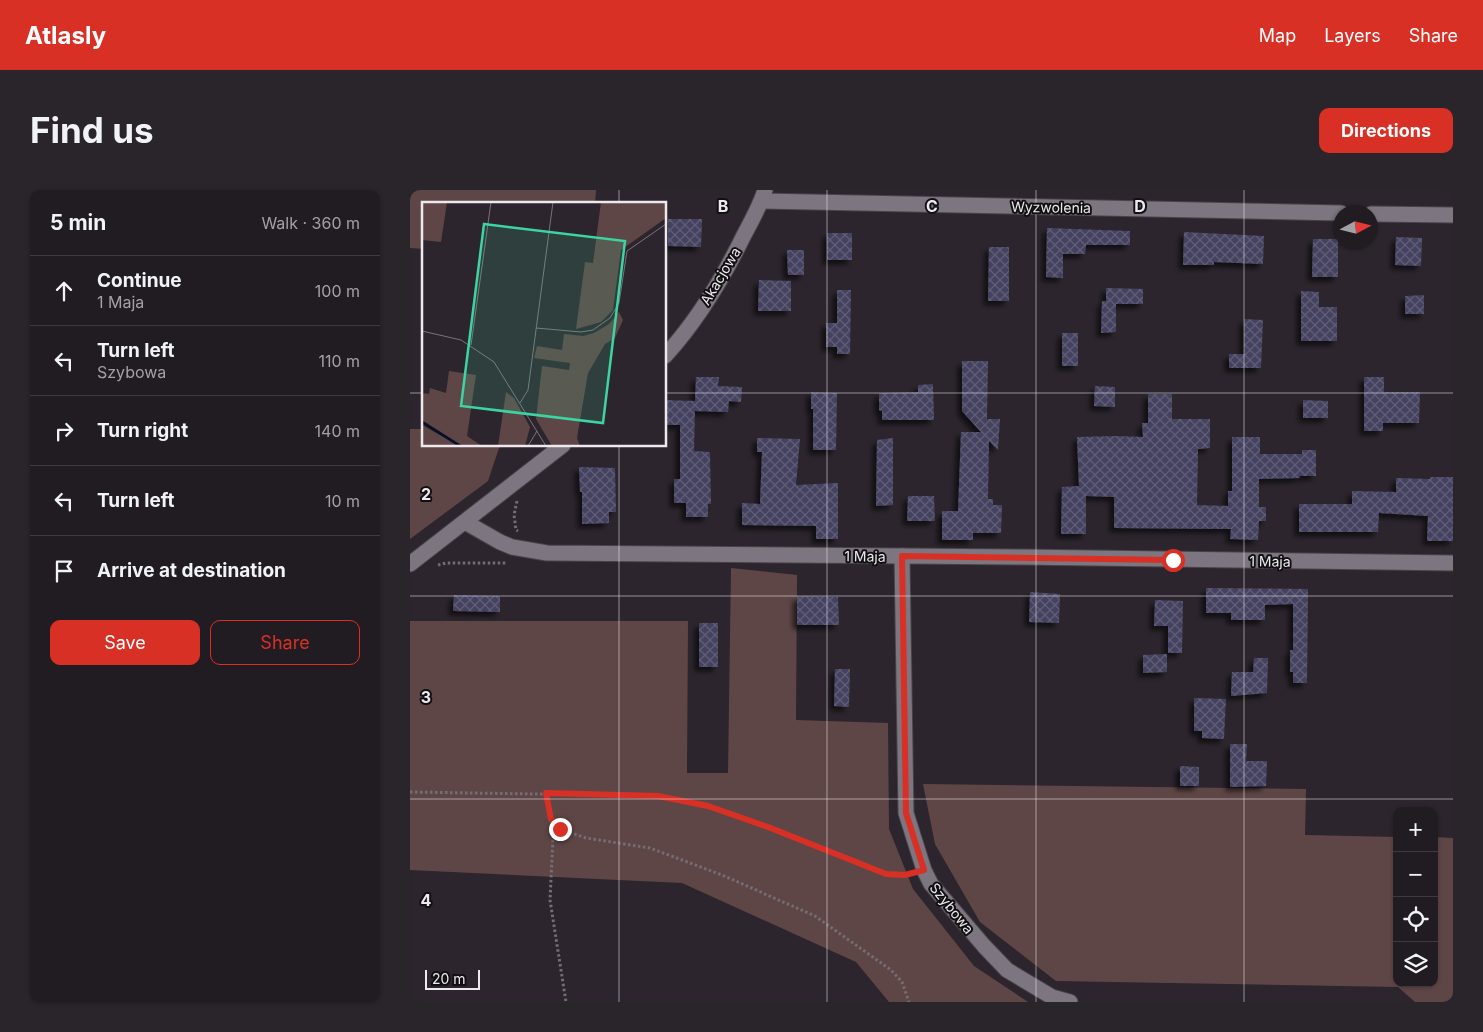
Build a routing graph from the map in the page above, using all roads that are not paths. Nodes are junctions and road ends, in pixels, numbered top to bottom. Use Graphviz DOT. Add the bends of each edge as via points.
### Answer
graph roads {
  1 [pos="763,196"];
  2 [pos="1333,213"];
  3 [pos="1378,214"];
  4 [pos="1453,216"];
  5 [pos="666,355"];
  6 [pos="562,446"];
  7 [pos="465,522"];
  8 [pos="902,556"];
  9 [pos="1453,563"];
  10 [pos="410,564"];
  11 [pos="1070,1002"];
  1 -- 2 [label="street, Wyzwolenia"];
  1 -- 5 [label="street, Akacjowa" via="714,290"];
  3 -- 4 [label="street"];
  6 -- 7 [label="street"];
  7 -- 8 [label="street, 1 Maja" via="512,547 546,553"];
  7 -- 10 [label="street"];
  8 -- 9 [label="street, 1 Maja"];
  8 -- 11 [label="street, Szybowa" via="906,813 924,870 931,884 1008,970 1052,997"];
}
